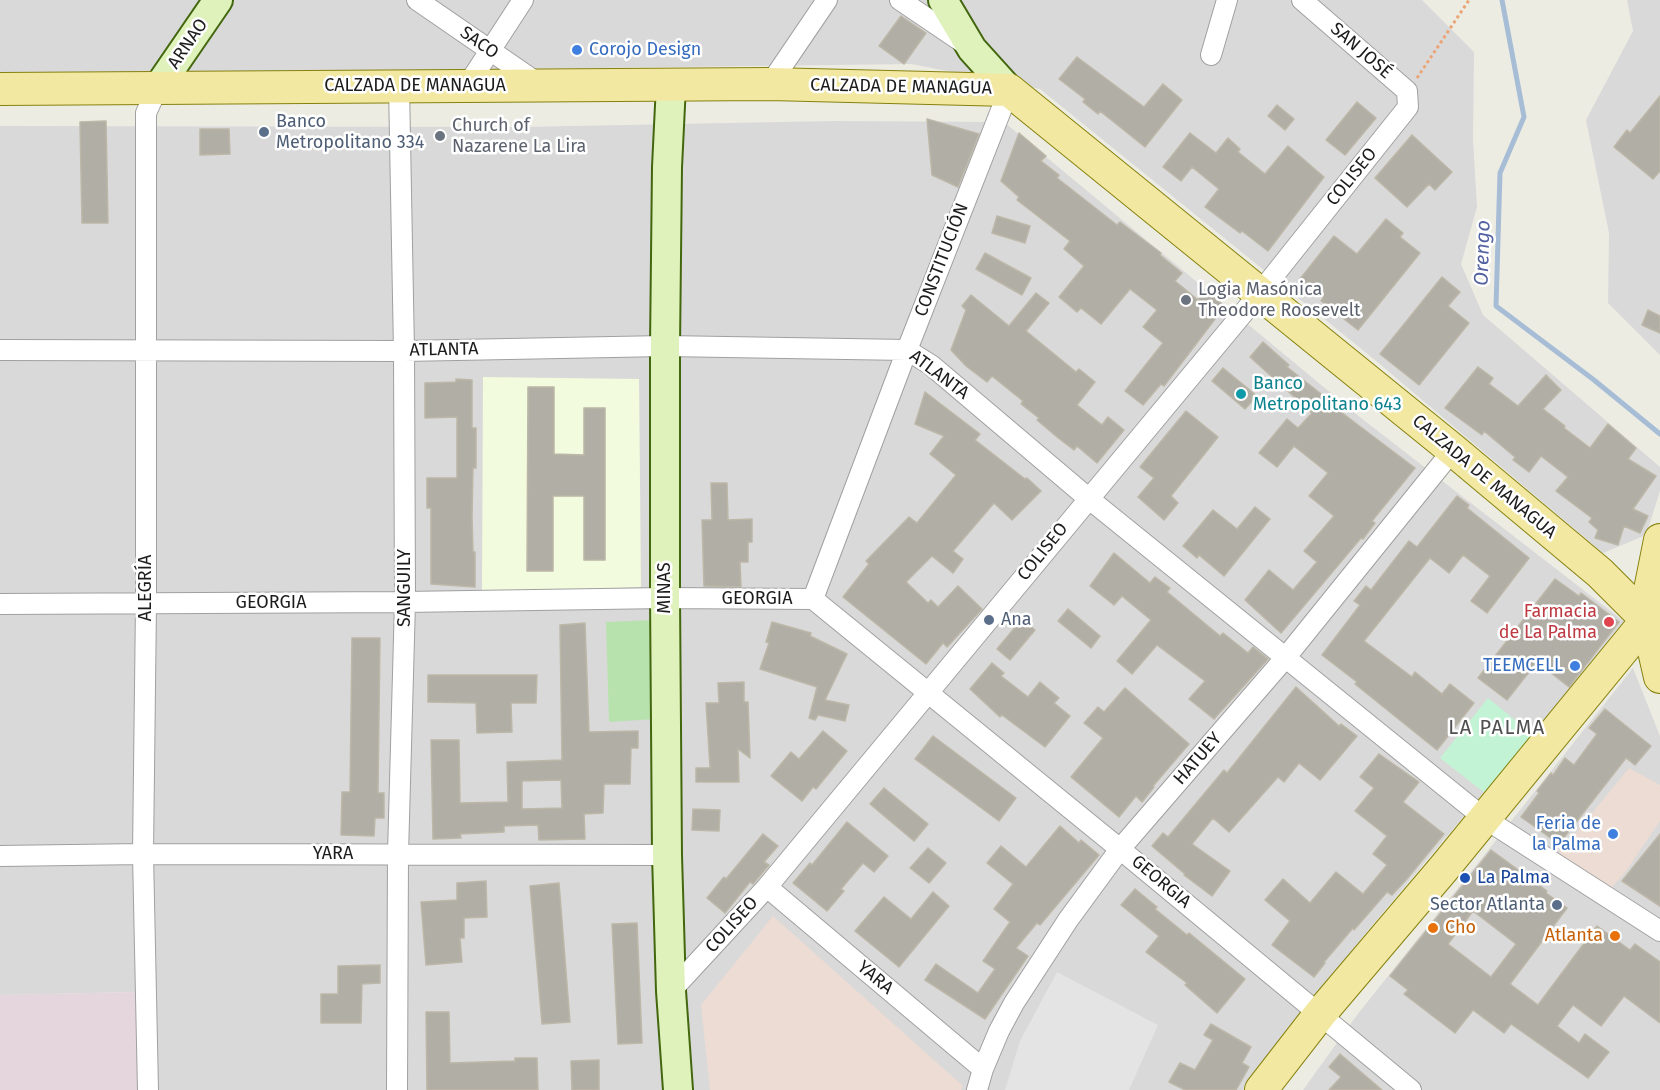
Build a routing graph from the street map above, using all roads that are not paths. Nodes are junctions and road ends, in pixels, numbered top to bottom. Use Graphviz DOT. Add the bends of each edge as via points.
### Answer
graph roads {
  1 [pos="218,0"];
  2 [pos="417,0"];
  3 [pos="523,0"];
  4 [pos="827,0"];
  5 [pos="900,0"];
  6 [pos="943,0"];
  7 [pos="1227,0"];
  8 [pos="1302,0"];
  9 [pos="972,49"];
  10 [pos="491,51"];
  11 [pos="1211,55"];
  12 [pos="770,84"];
  13 [pos="541,85"];
  14 [pos="671,85"];
  15 [pos="399,86"];
  16 [pos="466,86"];
  17 [pos="0,89"];
  18 [pos="157,89"];
  19 [pos="1009,90"];
  20 [pos="1407,99"];
  21 [pos="1259,294"];
  22 [pos="665,346"];
  23 [pos="0,350"];
  24 [pos="907,350"];
  25 [pos="146,351"];
  26 [pos="404,351"];
  27 [pos="1453,450"];
  28 [pos="1088,498"];
  29 [pos="1659,543"];
  30 [pos="1599,573"];
  31 [pos="665,598"];
  32 [pos="813,599"];
  33 [pos="405,602"];
  34 [pos="146,603"];
  35 [pos="0,604"];
  36 [pos="1647,620"];
  37 [pos="1286,657"];
  38 [pos="1660,676"];
  39 [pos="928,692"];
  40 [pos="1484,818"];
  41 [pos="1120,849"];
  42 [pos="142,854"];
  43 [pos="398,854"];
  44 [pos="667,855"];
  45 [pos="0,856"];
  46 [pos="767,886"];
  47 [pos="1660,932"];
  48 [pos="671,991"];
  49 [pos="1320,1014"];
  50 [pos="982,1069"];
  51 [pos="148,1090"];
  52 [pos="397,1090"];
  53 [pos="678,1090"];
  54 [pos="977,1090"];
  55 [pos="1261,1090"];
  56 [pos="1412,1090"];
  1 -- 18 [label="street, ARNAO"];
  2 -- 10 [label="street, SACO"];
  3 -- 10 [label="street"];
  4 -- 12 [label="street"];
  5 -- 9 [label="street"];
  6 -- 9 [label="street"];
  7 -- 11 [label="street"];
  8 -- 20 [label="street, SAN JOSÉ"];
  9 -- 19 [label="street"];
  10 -- 13 [label="street, SACO"];
  10 -- 16 [label="street"];
  12 -- 14 [label="main road, CALZADA DE MANAGUA"];
  12 -- 19 [label="main road, CALZADA DE MANAGUA"];
  13 -- 14 [label="main road, CALZADA DE MANAGUA"];
  13 -- 16 [label="main road, CALZADA DE MANAGUA"];
  14 -- 22 [label="street, MINAS"];
  15 -- 16 [label="main road, CALZADA DE MANAGUA"];
  15 -- 18 [label="main road, CALZADA DE MANAGUA"];
  15 -- 26 [label="street, SANGUILY"];
  17 -- 18 [label="main road, CALZADA DE MANAGUA"];
  18 -- 25 [label="street, ALEGRÍA" via="146,114"];
  19 -- 21 [label="main road, CALZADA DE MANAGUA"];
  19 -- 24 [label="street, CONSTITUCIÓN"];
  20 -- 21 [label="street, COLISEO"];
  21 -- 27 [label="main road, CALZADA DE MANAGUA"];
  21 -- 28 [label="street, COLISEO"];
  22 -- 24 [label="street, ATLANTA"];
  22 -- 26 [label="street, ATLANTA"];
  22 -- 31 [label="street, MINAS"];
  23 -- 25 [label="street, ATLANTA"];
  24 -- 28 [label="street, ATLANTA" via="931,365"];
  24 -- 32 [label="street, CONSTITUCIÓN"];
  25 -- 26 [label="street, ATLANTA"];
  25 -- 34 [label="street, ALEGRÍA"];
  26 -- 33 [label="street, SANGUILY"];
  27 -- 30 [label="main road, CALZADA DE MANAGUA"];
  27 -- 37 [label="street, HATUEY"];
  28 -- 37 [label="street, ATLANTA"];
  28 -- 39 [label="street, COLISEO"];
  29 -- 30 [label="main road" via="1647,566 1637,573 1622,577"];
  29 -- 36 [label="main road"];
  30 -- 36 [label="main road, CALZADA DE MANAGUA"];
  31 -- 32 [label="street, GEORGIA"];
  31 -- 33 [label="street, GEORGIA"];
  31 -- 44 [label="street, MINAS"];
  32 -- 39 [label="street, GEORGIA"];
  33 -- 34 [label="street, GEORGIA"];
  33 -- 43 [label="street, SANGUILY"];
  34 -- 35 [label="street, GEORGIA"];
  34 -- 42 [label="street, ALEGRÍA"];
  36 -- 38 [label="main road"];
  36 -- 40 [label="main road"];
  37 -- 40 [label="street, ATLANTA"];
  37 -- 41 [label="street, HATUEY"];
  39 -- 41 [label="street, GEORGIA"];
  39 -- 46 [label="street, COLISEO"];
  40 -- 47 [label="street, ATLANTA"];
  40 -- 49 [label="main road"];
  41 -- 49 [label="street, GEORGIA"];
  41 -- 50 [label="street, HATUEY" via="1014,1002"];
  42 -- 43 [label="street, YARA"];
  42 -- 45 [label="street, YARA"];
  42 -- 51 [label="street, ALEGRÍA"];
  43 -- 44 [label="street, YARA"];
  43 -- 52 [label="street, SANGUILY"];
  44 -- 48 [label="street, MINAS"];
  46 -- 48 [label="street, COLISEO"];
  46 -- 50 [label="street, YARA"];
  48 -- 53 [label="street, MINAS"];
  49 -- 55 [label="main road"];
  49 -- 56 [label="street, GEORGIA"];
  50 -- 54 [label="street, HATUEY"];
}
